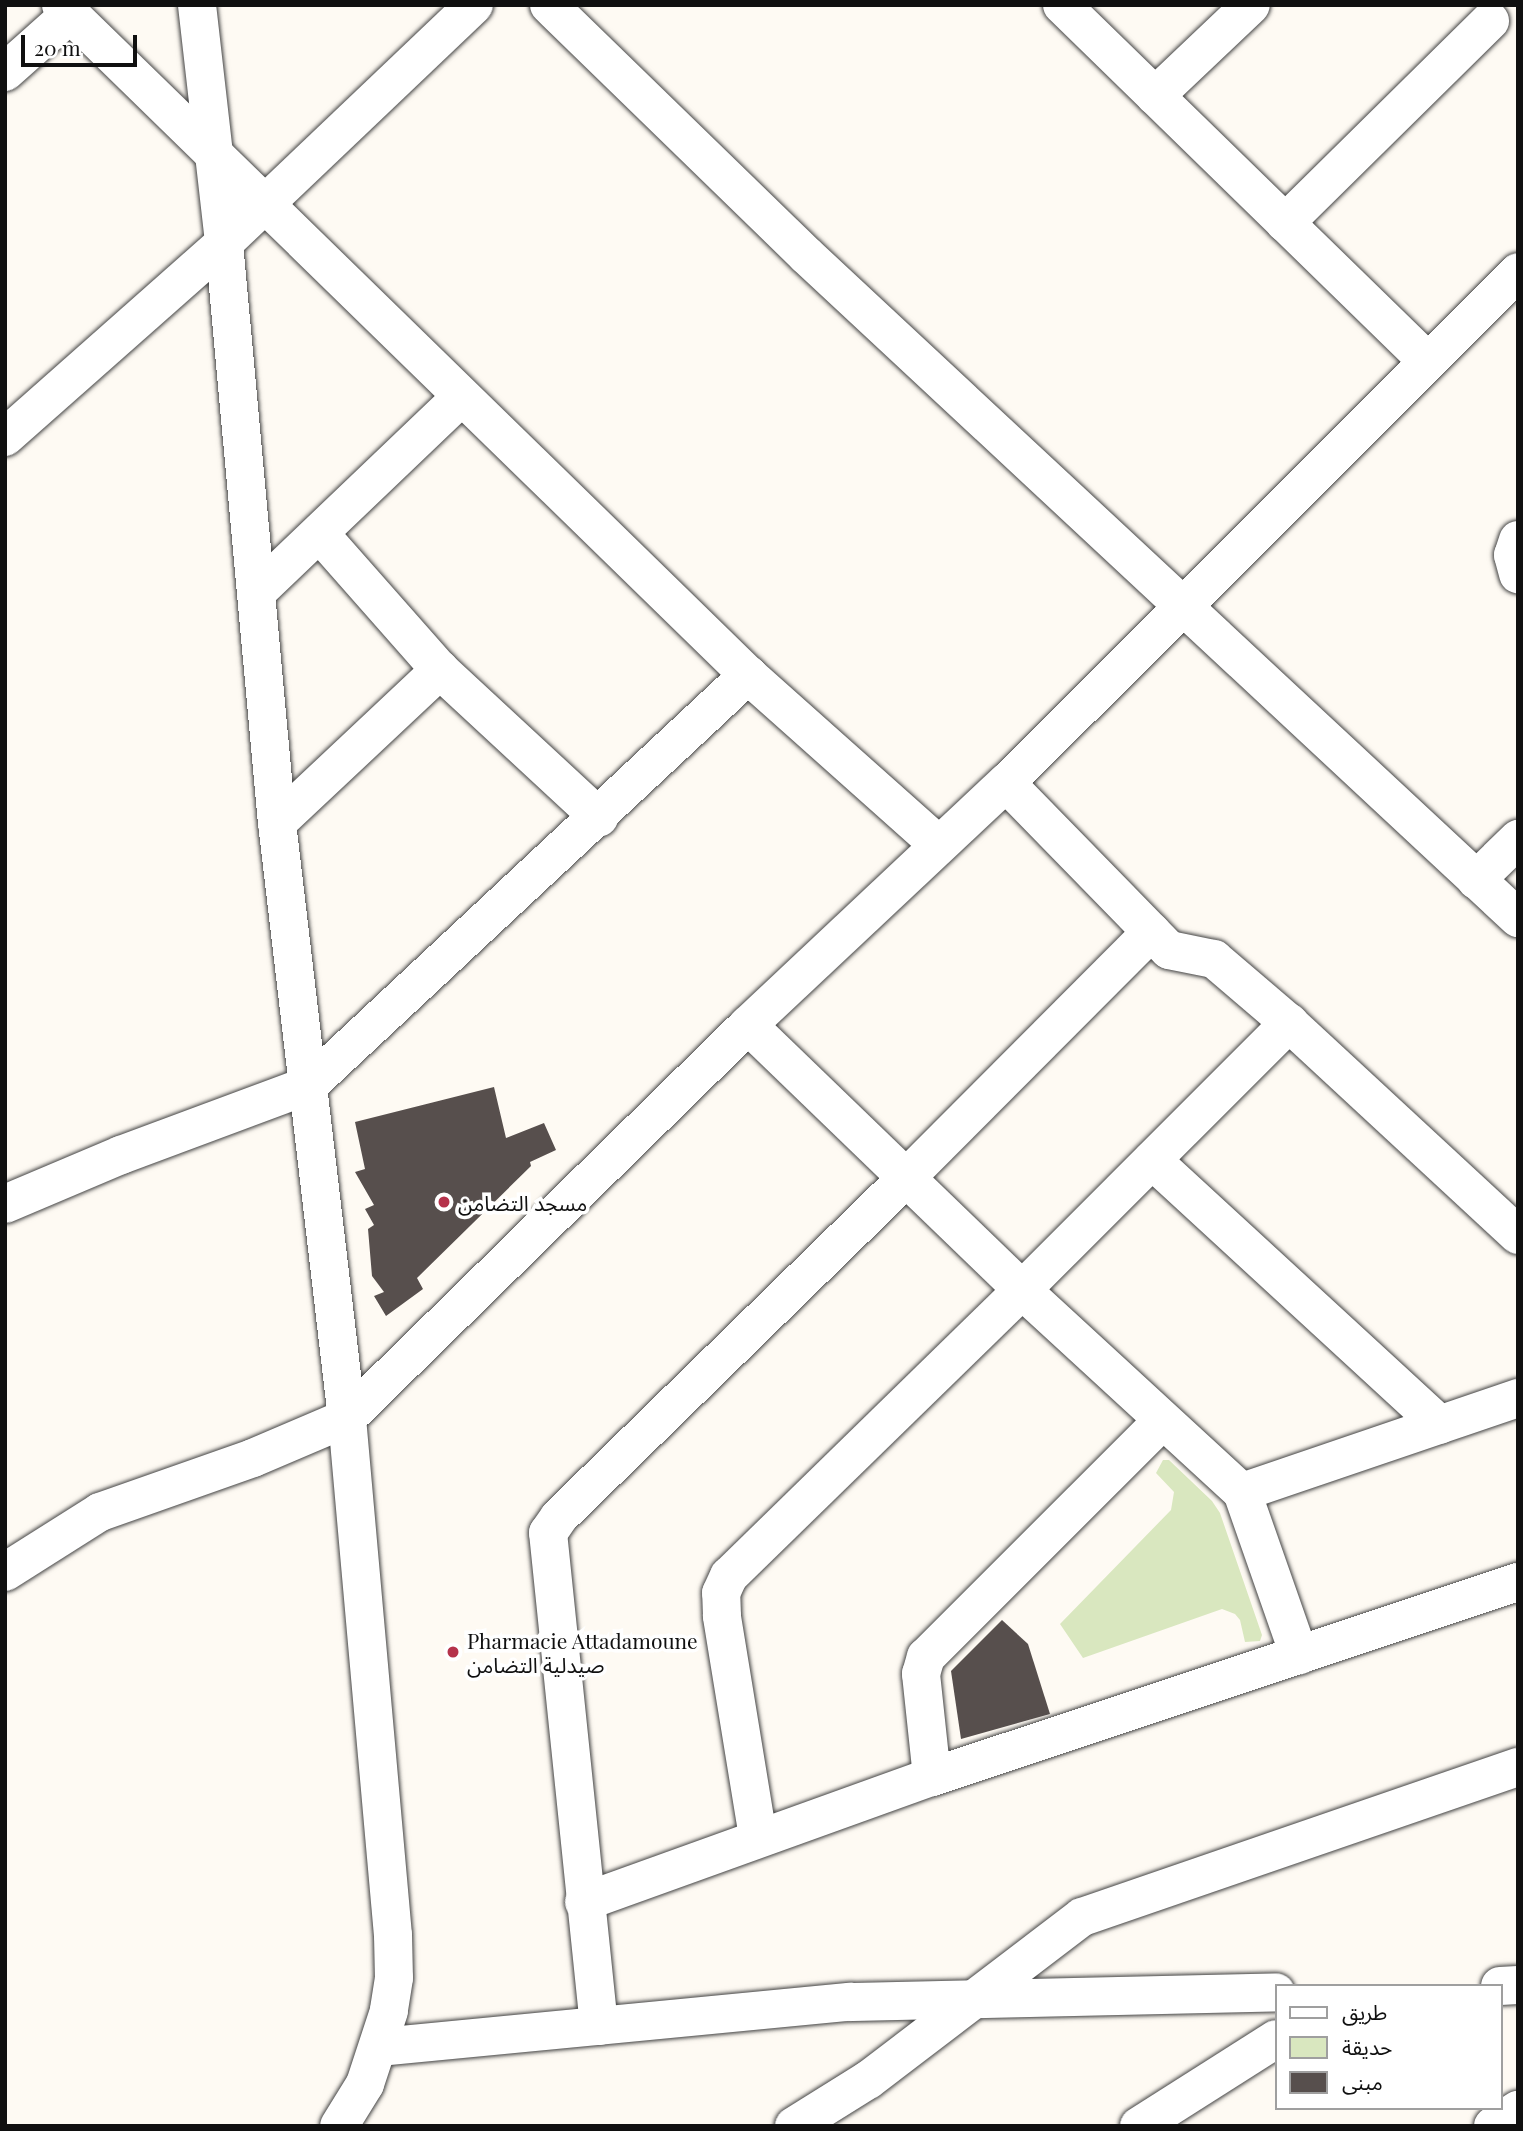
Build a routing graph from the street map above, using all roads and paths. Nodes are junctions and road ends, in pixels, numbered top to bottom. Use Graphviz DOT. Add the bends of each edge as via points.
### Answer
graph roads {
  1 [pos="197,5"];
  2 [pos="474,5"];
  3 [pos="549,5"];
  4 [pos="1062,5"];
  5 [pos="1251,5"];
  6 [pos="65,10"];
  7 [pos="1490,21"];
  8 [pos="5,72"];
  9 [pos="1155,96"];
  10 [pos="213,152"];
  11 [pos="263,203"];
  12 [pos="1285,223"];
  13 [pos="224,243"];
  14 [pos="1518,272"];
  15 [pos="1426,360"];
  16 [pos="461,397"];
  17 [pos="5,437"];
  18 [pos="320,534"];
  19 [pos="1518,540"];
  20 [pos="1518,574"];
  21 [pos="257,592"];
  22 [pos="1183,603"];
  23 [pos="440,670"];
  24 [pos="748,675"];
  25 [pos="1006,783"];
  26 [pos="598,817"];
  27 [pos="278,823"];
  28 [pos="1518,839"];
  29 [pos="938,844"];
  30 [pos="1476,880"];
  31 [pos="1518,918"];
  32 [pos="1151,932"];
  33 [pos="1289,1023"];
  34 [pos="748,1026"];
  35 [pos="309,1086"];
  36 [pos="1152,1160"];
  37 [pos="905,1179"];
  38 [pos="5,1204"];
  39 [pos="1518,1235"];
  40 [pos="1022,1290"];
  41 [pos="1518,1398"];
  42 [pos="347,1419"];
  43 [pos="1162,1422"];
  44 [pos="1440,1425"];
  45 [pos="1242,1492"];
  46 [pos="5,1572"];
  47 [pos="1518,1582"];
  48 [pos="1298,1655"];
  49 [pos="1518,1767"];
  50 [pos="932,1777"];
  51 [pos="758,1837"];
  52 [pos="584,1902"];
  53 [pos="1274,1992"];
  54 [pos="974,2000"];
  55 [pos="599,2026"];
  56 [pos="1274,2040"];
  57 [pos="379,2047"];
  58 [pos="1518,2110"];
  59 [pos="339,2126"];
  60 [pos="794,2126"];
  61 [pos="1139,2126"];
  62 [pos="1493,2126"];
  1 -- 10 [label="street"];
  2 -- 11 [label="street"];
  3 -- 22 [label="street" via="806,255"];
  4 -- 9 [label="street"];
  5 -- 9 [label="street"];
  6 -- 8 [label="street"];
  6 -- 10 [label="street"];
  7 -- 12 [label="street"];
  9 -- 12 [label="street"];
  10 -- 11 [label="street"];
  10 -- 13 [label="street"];
  11 -- 13 [label="street"];
  11 -- 16 [label="street"];
  12 -- 15 [label="street"];
  13 -- 17 [label="street"];
  13 -- 21 [label="street"];
  14 -- 15 [label="street"];
  15 -- 22 [label="street"];
  16 -- 18 [label="street"];
  16 -- 24 [label="street"];
  18 -- 21 [label="street"];
  18 -- 23 [label="street"];
  19 -- 20 [label="street" via="1513,555"];
  21 -- 27 [label="street"];
  22 -- 25 [label="street"];
  22 -- 30 [label="street"];
  23 -- 26 [label="street"];
  23 -- 27 [label="street"];
  24 -- 26 [label="street"];
  24 -- 29 [label="street"];
  25 -- 29 [label="street"];
  25 -- 32 [label="street"];
  26 -- 35 [label="street"];
  27 -- 35 [label="street"];
  28 -- 30 [label="street"];
  29 -- 34 [label="street"];
  30 -- 31 [label="street"];
  32 -- 33 [label="street" via="1169,950 1214,959"];
  32 -- 37 [label="street"];
  33 -- 36 [label="street"];
  33 -- 39 [label="street"];
  34 -- 37 [label="street"];
  34 -- 42 [label="street"];
  35 -- 38 [label="street" via="121,1155"];
  35 -- 42 [label="street"];
  36 -- 40 [label="street"];
  36 -- 44 [label="street"];
  37 -- 40 [label="street"];
  37 -- 52 [label="street" via="559,1517 548,1533"];
  40 -- 43 [label="street"];
  40 -- 51 [label="street" via="729,1576 721,1593"];
  41 -- 44 [label="street"];
  42 -- 46 [label="street" via="100,1512"];
  42 -- 57 [label="street" via="393,1936 394,1979"];
  43 -- 45 [label="street"];
  43 -- 50 [label="street" via="926,1657 920,1674"];
  44 -- 45 [label="street"];
  45 -- 48 [label="street"];
  47 -- 48 [label="street"];
  48 -- 50 [label="street"];
  49 -- 54 [label="street" via="1082,1917"];
  50 -- 51 [label="street"];
  51 -- 52 [label="street"];
  52 -- 55 [label="street"];
  53 -- 54 [label="street"];
  54 -- 55 [label="street" via="850,2002"];
  54 -- 60 [label="street" via="868,2080"];
  55 -- 57 [label="street"];
  56 -- 61 [label="street"];
  57 -- 59 [label="street" via="365,2084"];
  58 -- 62 [label="street"];
}
